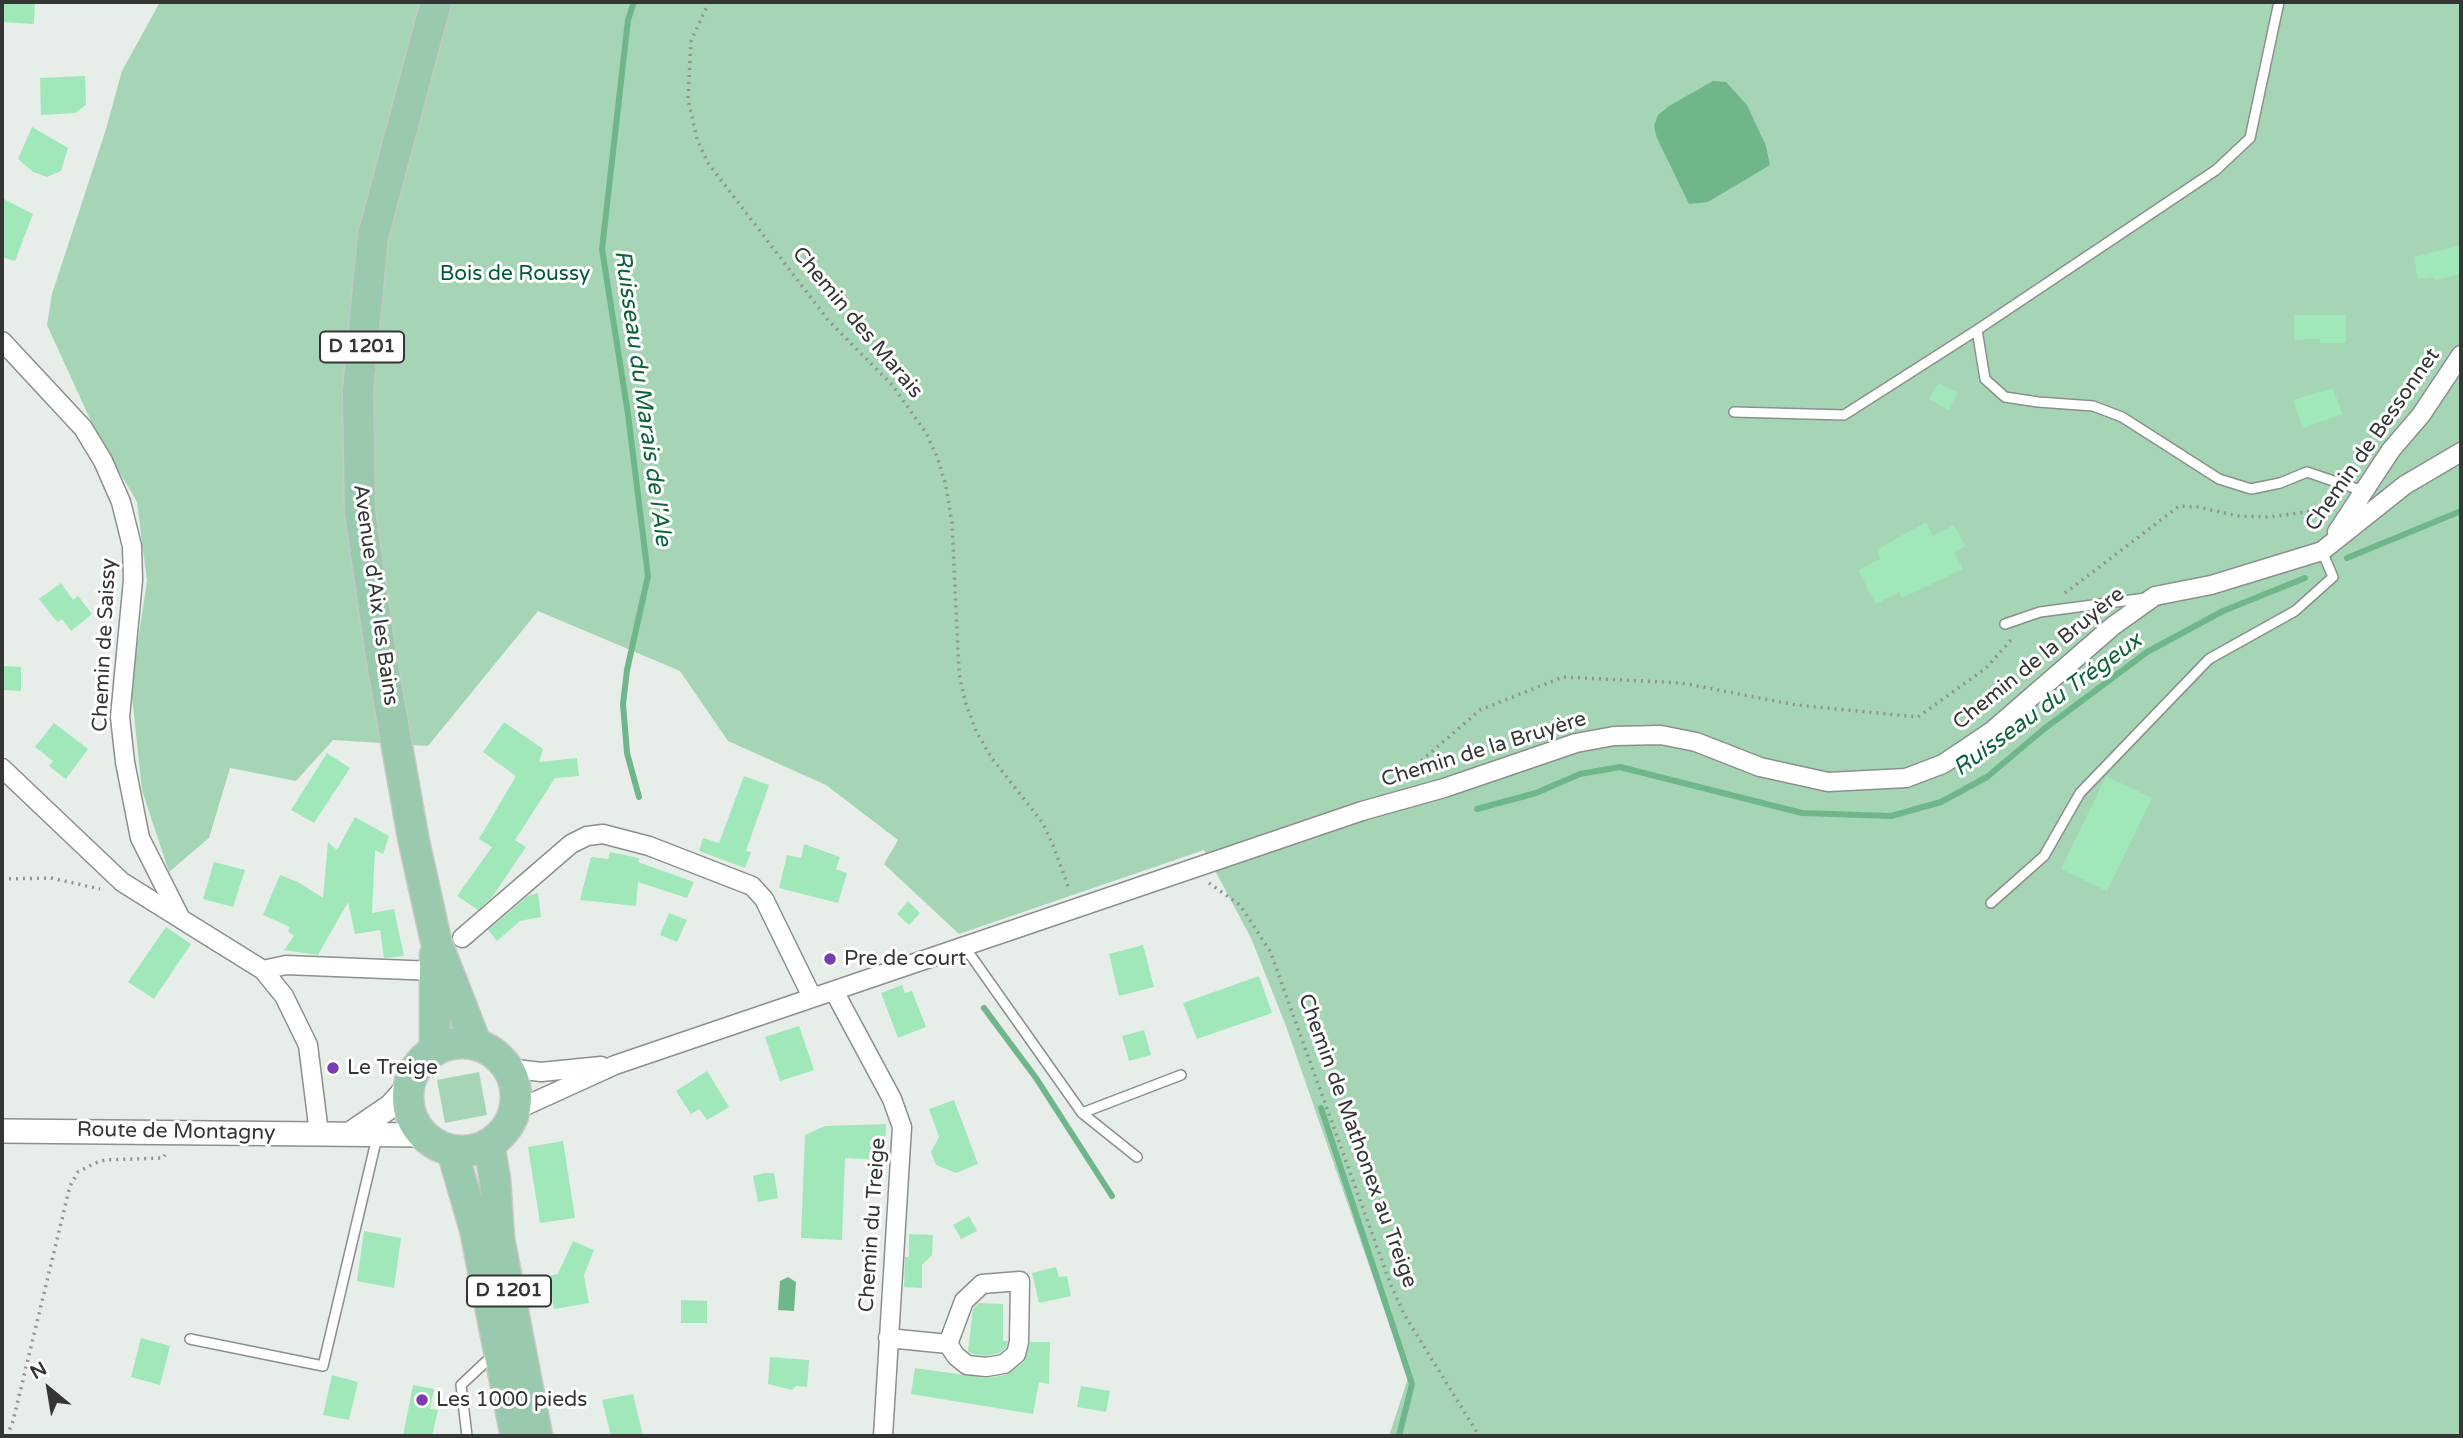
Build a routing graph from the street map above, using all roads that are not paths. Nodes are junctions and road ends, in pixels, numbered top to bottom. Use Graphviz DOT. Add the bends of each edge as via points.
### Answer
graph roads {
  1 [pos="436,2"];
  2 [pos="2279,2"];
  3 [pos="1977,330"];
  4 [pos="2,341"];
  5 [pos="2461,355"];
  6 [pos="1734,412"];
  7 [pos="2461,452"];
  8 [pos="2358,498"];
  9 [pos="2322,551"];
  10 [pos="2155,596"];
  11 [pos="2006,624"];
  12 [pos="2,768"];
  13 [pos="1991,903"];
  14 [pos="181,919"];
  15 [pos="449,939"];
  16 [pos="964,946"];
  17 [pos="263,970"];
  18 [pos="434,971"];
  19 [pos="834,991"];
  20 [pos="812,997"];
  21 [pos="476,1044"];
  22 [pos="435,1050"];
  23 [pos="615,1065"];
  24 [pos="508,1068"];
  25 [pos="1181,1075"];
  26 [pos="408,1087"];
  27 [pos="514,1111"];
  28 [pos="1082,1113"];
  29 [pos="2,1130"];
  30 [pos="319,1133"];
  31 [pos="350,1134"];
  32 [pos="377,1135"];
  33 [pos="423,1135"];
  34 [pos="489,1144"];
  35 [pos="452,1150"];
  36 [pos="1137,1157"];
  37 [pos="888,1338"];
  38 [pos="190,1339"];
  39 [pos="948,1344"];
  40 [pos="499,1349"];
  41 [pos="467,1436"];
  42 [pos="516,1436"];
  43 [pos="537,1436"];
  44 [pos="883,1436"];
  1 -- 15 [label="main road, Avenue d'Aix les Bains / D 1201" via="373,236 358,391 360,512 380,656 413,837"];
  2 -- 3 [label="lane" via="2250,138 2216,170"];
  3 -- 6 [label="lane" via="1844,415"];
  3 -- 8 [label="lane" via="1985,379 2005,397 2093,405 2122,417 2219,478 2251,489 2307,472"];
  4 -- 14 [label="street, Chemin de Saissy" via="83,428 121,502 132,545 133,580 120,717 125,762 140,838"];
  5 -- 8 [label="street, Chemin de Bessonnet"];
  7 -- 9 [label="street, Chemin de la Bruyère" via="2405,485"];
  8 -- 9 [label="street, Chemin de Bessonnet"];
  9 -- 10 [label="street, Chemin de la Bruyère" via="2211,585"];
  9 -- 13 [label="lane" via="2333,577 2295,611 2209,659 2080,793 2044,856"];
  10 -- 11 [label="lane" via="2040,612"];
  10 -- 16 [label="street, Chemin de la Bruyère" via="2113,626 1992,731 1943,764 1906,778 1828,782 1760,767 1696,742 1661,735 1614,736 1576,743 1362,811"];
  12 -- 14 [label="street" via="122,882"];
  14 -- 17 [label="street"];
  15 -- 18 [label="main road, D 1201"];
  15 -- 20 [label="street" via="571,844 603,834 649,846 752,886 764,899"];
  15 -- 21 [label="main road, D 1201"];
  16 -- 19 [label="street, Chemin de la Bruyère"];
  16 -- 28 [label="lane"];
  17 -- 18 [label="street" via="286,965"];
  17 -- 30 [label="street" via="284,996 308,1045"];
  18 -- 22 [label="main road, D 1201"];
  19 -- 20 [label="street, Chemin de la Bruyère"];
  19 -- 37 [label="street, Chemin du Treige" via="892,1099 902,1127"];
  20 -- 23 [label="street, Chemin de la Bruyère"];
  21 -- 22 [label="main road" via="455,1043"];
  21 -- 24 [label="main road" via="502,1059"];
  22 -- 26 [label="main road" via="422,1059"];
  23 -- 24 [label="street" via="541,1072"];
  23 -- 27 [label="street"];
  24 -- 27 [label="main road" via="515,1086"];
  25 -- 28 [label="lane"];
  26 -- 31 [label="street" via="391,1106"];
  26 -- 33 [label="main road" via="413,1121"];
  27 -- 34 [label="main road" via="502,1133"];
  28 -- 36 [label="lane"];
  29 -- 30 [label="street, Route de Montagny"];
  30 -- 31 [label="street, Route de Montagny"];
  31 -- 32 [label="street, Route de Montagny"];
  32 -- 33 [label="street, Route de Montagny"];
  32 -- 38 [label="lane" via="323,1366"];
  33 -- 35 [label="main road"];
  34 -- 35 [label="main road"];
  34 -- 43 [label="main road, D 1201" via="499,1239"];
  35 -- 40 [label="main road, D 1201" via="475,1229"];
  37 -- 39 [label="street"];
  37 -- 44 [label="street, Chemin du Treige"];
  39 -- 39 [label="street" via="967,1365 1004,1364 1016,1354 1020,1281 982,1284 964,1301"];
  40 -- 41 [label="lane" via="461,1385"];
  40 -- 42 [label="main road, D 1201"];
}
